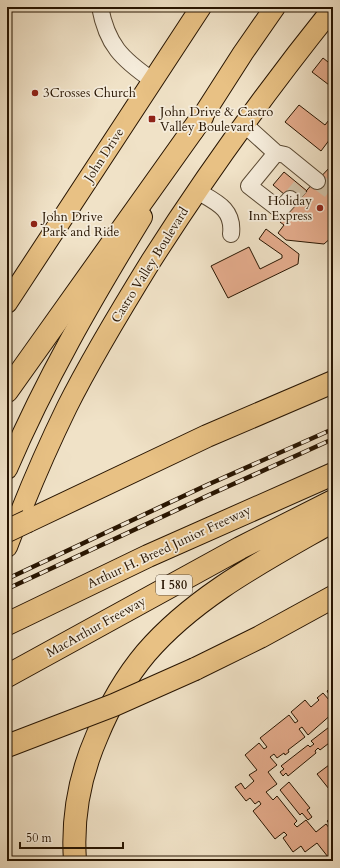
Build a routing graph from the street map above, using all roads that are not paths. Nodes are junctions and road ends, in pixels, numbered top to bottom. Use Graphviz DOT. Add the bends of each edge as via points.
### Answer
graph roads {
  1 [pos="100,7"];
  2 [pos="201,7"];
  3 [pos="275,7"];
  4 [pos="333,8"];
  5 [pos="152,80"];
  6 [pos="202,117"];
  7 [pos="244,124"];
  8 [pos="276,153"];
  9 [pos="309,181"];
  10 [pos="197,191"];
  11 [pos="290,199"];
  12 [pos="231,234"];
  13 [pos="7,303"];
  14 [pos="333,382"];
  15 [pos="45,385"];
  16 [pos="7,391"];
  17 [pos="54,435"];
  18 [pos="7,469"];
  19 [pos="333,474"];
  20 [pos="333,501"];
  21 [pos="28,521"];
  22 [pos="333,521"];
  23 [pos="7,525"];
  24 [pos="7,531"];
  25 [pos="7,547"];
  26 [pos="333,597"];
  27 [pos="7,624"];
  28 [pos="11,673"];
  29 [pos="7,746"];
  30 [pos="75,861"];
  1 -- 5 [label="lane" via="106,32 114,47 134,68"];
  2 -- 5 [label="main road, John Drive"];
  3 -- 6 [label="main road"];
  4 -- 7 [label="main road, Castro Valley Boulevard"];
  5 -- 13 [label="main road, John Drive"];
  6 -- 15 [label="main road" via="94,297"];
  6 -- 16 [label="highway"];
  7 -- 8 [label="lane"];
  7 -- 10 [label="main road, Castro Valley Boulevard"];
  8 -- 9 [label="lane" via="285,155"];
  8 -- 11 [label="lane" via="249,186 280,210"];
  10 -- 12 [label="lane" via="219,205 230,216"];
  10 -- 17 [label="main road, Castro Valley Boulevard" via="117,316"];
  14 -- 21 [label="highway" via="207,436"];
  15 -- 17 [label="main road" via="40,406 41,419 46,429"];
  15 -- 18 [label="main road"];
  17 -- 25 [label="main road, Castro Valley Boulevard"];
  19 -- 27 [label="highway, Arthur H. Breed Junior Freeway" via="196,534"];
  20 -- 28 [label="highway, MacArthur Freeway / I 580" via="240,548"];
  21 -- 23 [label="highway, bridge"];
  21 -- 24 [label="highway, bridge"];
  22 -- 30 [label="highway" via="215,592 167,632 136,665 109,709 88,759 76,814"];
  26 -- 29 [label="highway, bridge" via="195,669 114,705"];
}
